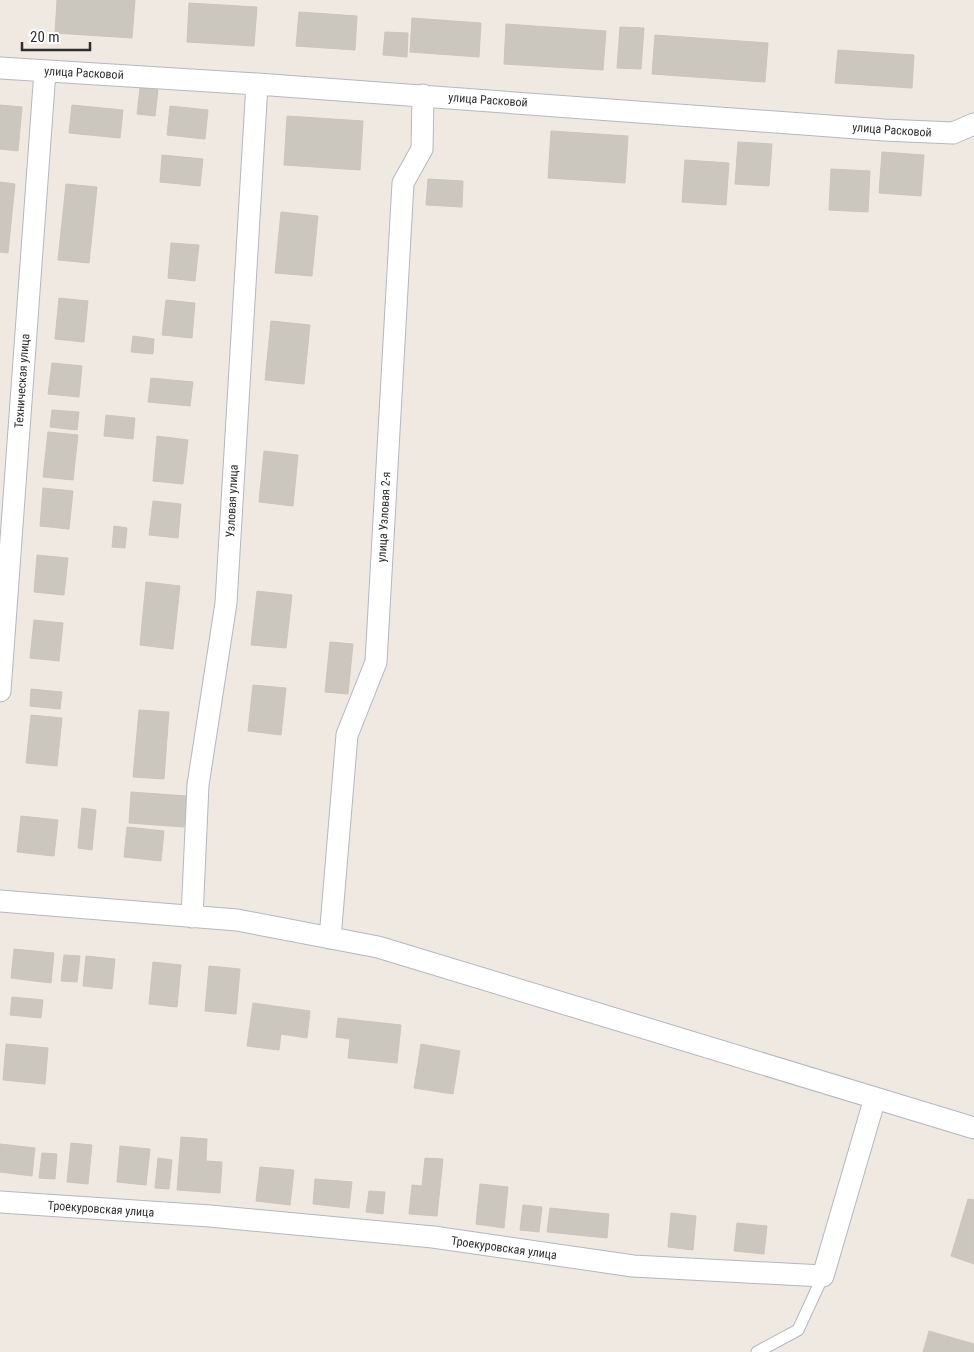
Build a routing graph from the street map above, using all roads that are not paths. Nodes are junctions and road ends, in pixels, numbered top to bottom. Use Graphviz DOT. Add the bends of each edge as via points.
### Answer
graph roads {
  1 [pos="0,68"];
  2 [pos="45,70"];
  3 [pos="257,84"];
  4 [pos="422,95"];
  5 [pos="974,124"];
  6 [pos="0,691"];
  7 [pos="0,901"];
  8 [pos="192,917"];
  9 [pos="330,938"];
  10 [pos="875,1098"];
  11 [pos="974,1128"];
  12 [pos="0,1202"];
  13 [pos="823,1276"];
  14 [pos="757,1352"];
  1 -- 2 [label="street, улица Расковой"];
  2 -- 3 [label="street, улица Расковой"];
  2 -- 6 [label="street, Техническая улица"];
  3 -- 4 [label="street, улица Расковой"];
  3 -- 8 [label="street, Узловая улица" via="226,603 198,785"];
  4 -- 5 [label="street, улица Расковой" via="914,131 953,133"];
  4 -- 9 [label="street, улица Узловая 2-я" via="422,149 403,183 376,662 347,735"];
  7 -- 8 [label="street"];
  8 -- 9 [label="street" via="237,920"];
  9 -- 10 [label="street" via="378,947"];
  10 -- 11 [label="street"];
  10 -- 13 [label="street"];
  12 -- 13 [label="street, Троекуровская улица" via="210,1216 423,1236 633,1266"];
  13 -- 14 [label="lane" via="798,1330"];
}
